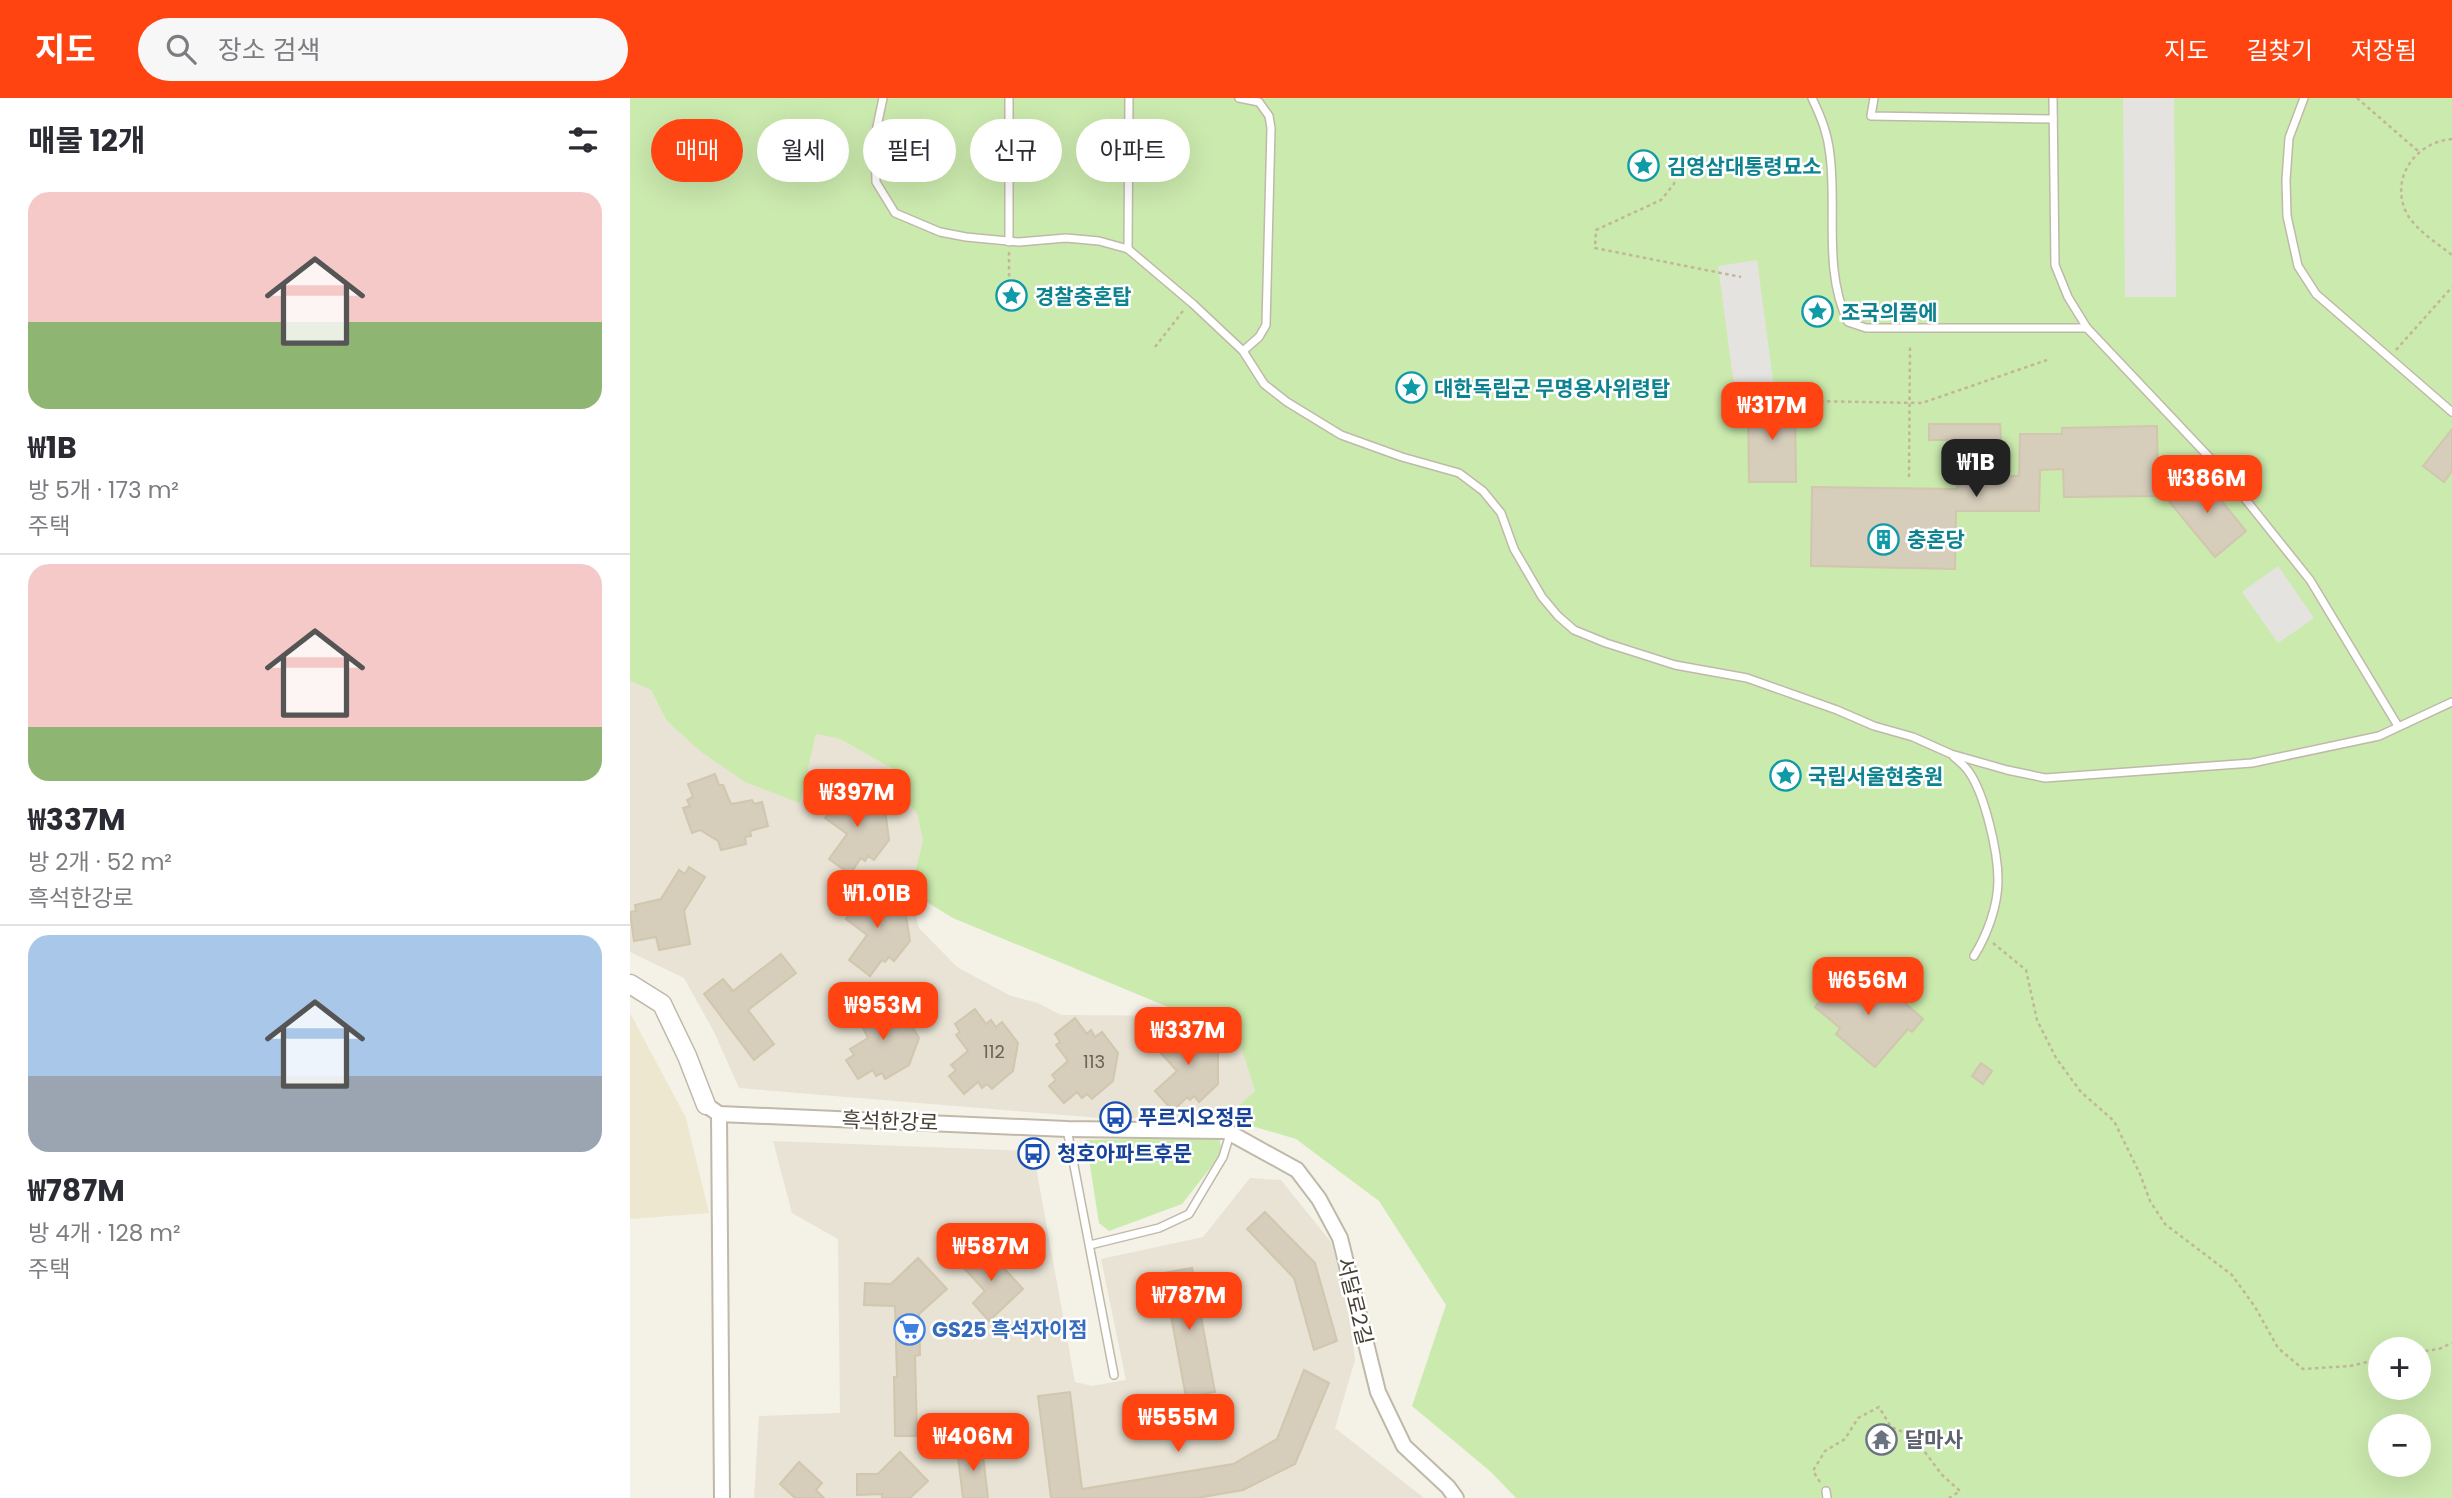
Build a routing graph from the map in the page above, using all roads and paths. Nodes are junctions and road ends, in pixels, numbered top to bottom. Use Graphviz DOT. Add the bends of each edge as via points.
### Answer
graph roads {
  1 [pos="883,98"];
  2 [pos="1009,98"];
  3 [pos="1129,98"];
  4 [pos="1239,98"];
  5 [pos="1812,98"];
  6 [pos="1874,98"];
  7 [pos="2053,98"];
  8 [pos="2304,98"];
  9 [pos="2357,98"];
  10 [pos="2053,119"];
  11 [pos="2452,139"];
  12 [pos="2418,152"];
  13 [pos="1676,161"];
  14 [pos="1009,242"];
  15 [pos="1128,250"];
  16 [pos="2452,255"];
  17 [pos="1741,277"];
  18 [pos="2452,287"];
  19 [pos="1009,289"];
  20 [pos="1190,301"];
  21 [pos="2087,327"];
  22 [pos="1910,345"];
  23 [pos="1155,347"];
  24 [pos="1243,351"];
  25 [pos="2389,358"];
  26 [pos="2047,360"];
  27 [pos="1805,401"];
  28 [pos="1910,403"];
  29 [pos="2452,412"];
  30 [pos="1909,477"];
  31 [pos="2452,702"];
  32 [pos="2398,726"];
  33 [pos="1951,754"];
  34 [pos="1986,936"];
  35 [pos="1974,956"];
  36 [pos="630,984"];
  37 [pos="712,1110"];
  38 [pos="1067,1129"];
  39 [pos="1227,1132"];
  40 [pos="1090,1245"];
  41 [pos="2452,1343"];
  42 [pos="2431,1350"];
  43 [pos="2368,1362"];
  44 [pos="1114,1376"];
  45 [pos="1826,1494"];
  46 [pos="722,1498"];
  47 [pos="1456,1498"];
  48 [pos="1949,1498"];
  1 -- 14 [label="lane" via="875,136 876,182 895,213 940,232"];
  2 -- 14 [label="lane"];
  3 -- 15 [label="lane"];
  4 -- 24 [label="lane" via="1259,102 1271,128 1266,326"];
  5 -- 21 [label="lane" via="1831,156 1835,274 1839,305 1848,322 1866,328"];
  6 -- 10 [label="lane" via="1871,116"];
  7 -- 10 [label="lane"];
  8 -- 25 [label="lane" via="2289,138 2286,180 2287,216 2298,266 2316,294"];
  9 -- 12 [label="path"];
  10 -- 21 [label="lane" via="2055,265"];
  11 -- 12 [label="path" via="2433,142"];
  12 -- 16 [label="path" via="2404,173 2402,199 2419,229"];
  13 -- 17 [label="path" via="1674,184 1661,200 1596,230 1595,248"];
  14 -- 15 [label="lane" via="1066,237"];
  14 -- 19 [label="path"];
  15 -- 20 [label="lane"];
  18 -- 25 [label="path"];
  20 -- 23 [label="path"];
  20 -- 24 [label="lane"];
  21 -- 32 [label="lane" via="2226,475 2310,579"];
  22 -- 28 [label="path"];
  24 -- 33 [label="lane" via="1264,384 1317,422 1373,448 1459,473 1483,491 1501,513 1514,549 1542,597 1574,630 1675,665 1747,678"];
  25 -- 29 [label="lane"];
  26 -- 28 [label="path" via="1922,403"];
  27 -- 28 [label="path"];
  28 -- 30 [label="path"];
  31 -- 32 [label="lane"];
  32 -- 33 [label="lane" via="2379,736 2252,763 2045,778"];
  33 -- 34 [label="lane" via="1969,771 1987,815 1997,865 1998,883"];
  34 -- 35 [label="lane"];
  34 -- 43 [label="path" via="2026,970 2037,1020 2056,1058 2081,1092 2113,1121 2165,1224 2232,1275 2278,1348 2303,1369"];
  36 -- 37 [label="street" via="662,1004"];
  37 -- 38 [label="street, 흑석한강로"];
  37 -- 46 [label="street"];
  38 -- 39 [label="street, 흑석한강로"];
  38 -- 40 [label="lane"];
  39 -- 40 [label="lane" via="1223,1157 1189,1214 1159,1228"];
  39 -- 47 [label="street, 서달로2길" via="1297,1170 1319,1199 1340,1238 1378,1392 1404,1446"];
  40 -- 44 [label="lane"];
  41 -- 42 [label="path"];
  45 -- 48 [label="path" via="1813,1471 1825,1451 1845,1439 1858,1418 1879,1407 1891,1427 1913,1436 1960,1491"];
}
